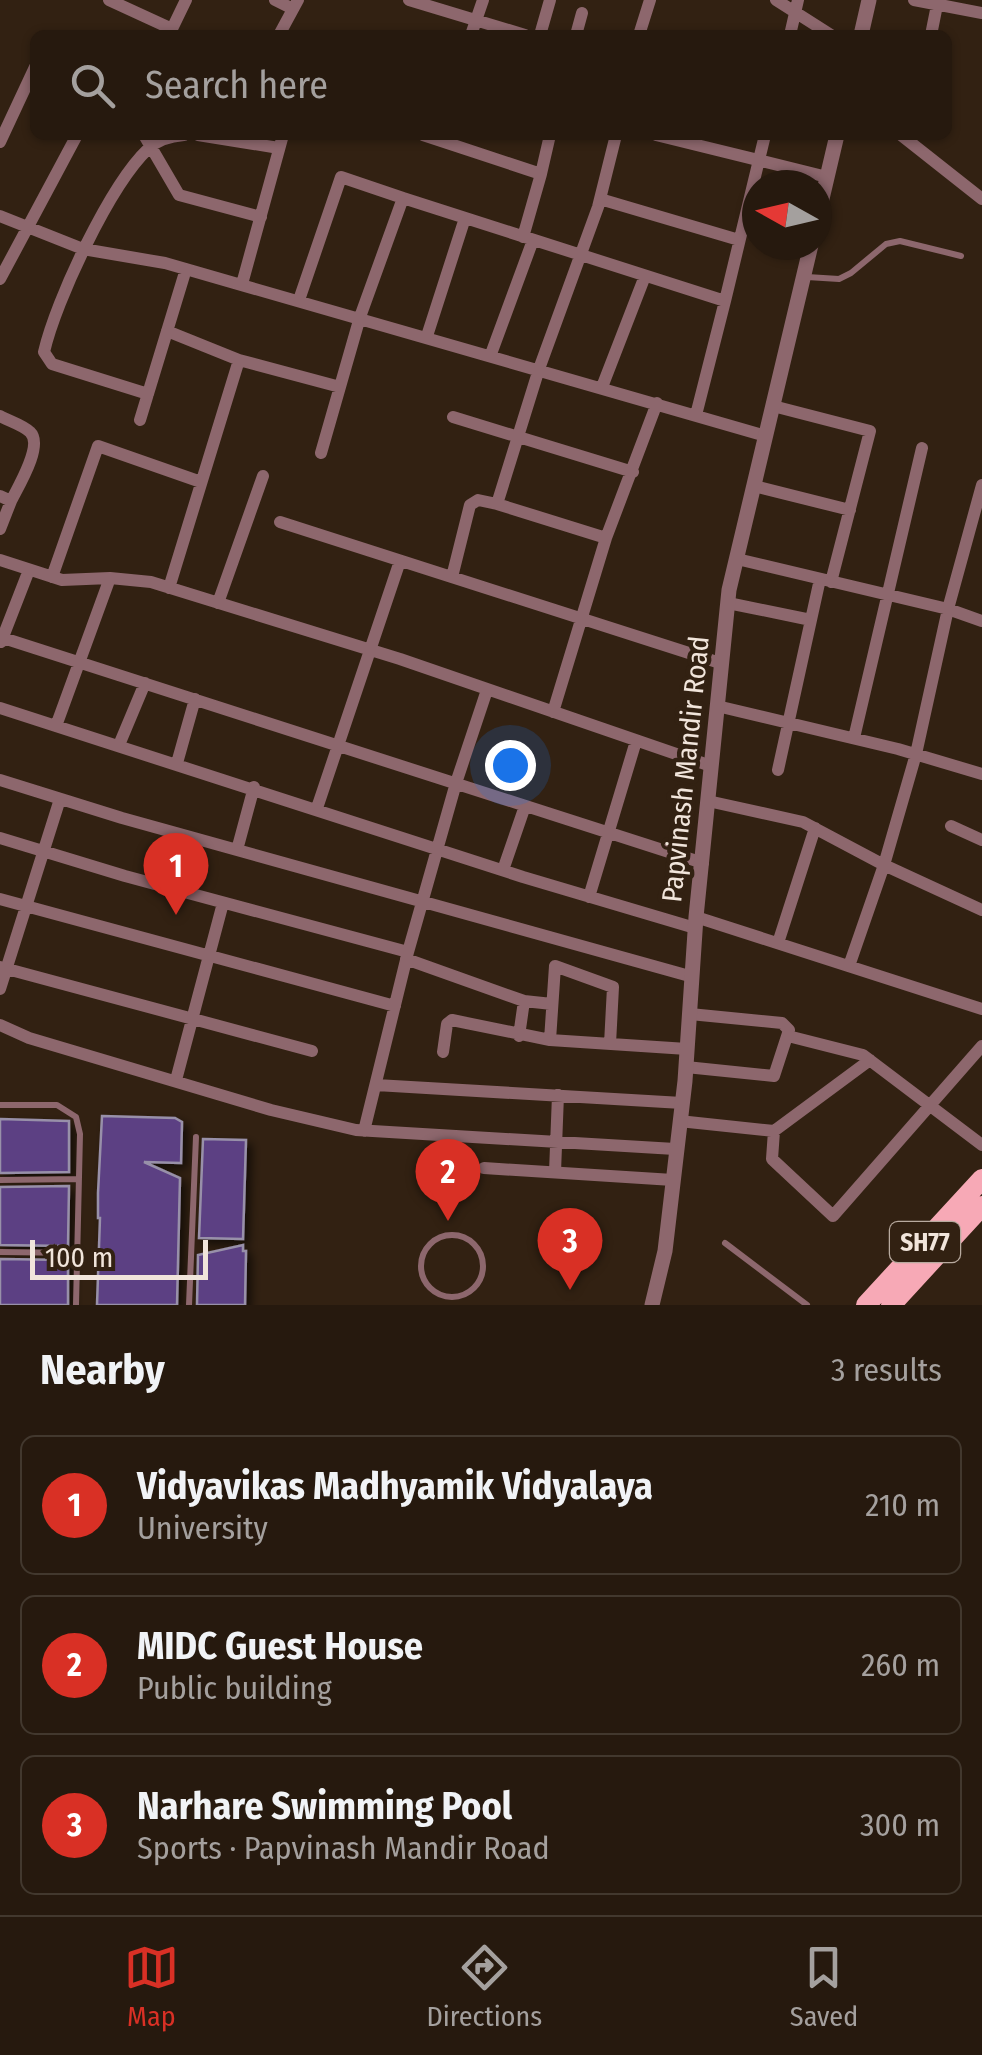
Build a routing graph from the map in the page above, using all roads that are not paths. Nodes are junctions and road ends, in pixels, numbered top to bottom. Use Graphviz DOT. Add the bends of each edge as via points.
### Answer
graph roads {
  1 [pos="109,0"];
  2 [pos="186,0"];
  3 [pos="275,0"];
  4 [pos="409,0"];
  5 [pos="483,0"];
  6 [pos="550,0"];
  7 [pos="650,0"];
  8 [pos="776,0"];
  9 [pos="869,0"];
  10 [pos="914,0"];
  11 [pos="937,2"];
  12 [pos="295,4"];
  13 [pos="797,6"];
  14 [pos="582,13"];
  15 [pos="982,13"];
  16 [pos="475,20"];
  17 [pos="166,30"];
  18 [pos="171,30"];
  19 [pos="282,30"];
  20 [pos="472,30"];
  21 [pos="508,30"];
  22 [pos="541,30"];
  23 [pos="577,30"];
  24 [pos="641,30"];
  25 [pos="825,30"];
  26 [pos="862,30"];
  27 [pos="932,30"];
  28 [pos="30,78"];
  29 [pos="75,140"];
  30 [pos="147,140"];
  31 [pos="444,140"];
  32 [pos="549,140"];
  33 [pos="615,140"];
  34 [pos="676,140"];
  35 [pos="763,140"];
  36 [pos="837,140"];
  37 [pos="907,140"];
  38 [pos="0,142"];
  39 [pos="281,142"];
  40 [pos="758,160"];
  41 [pos="799,170"];
  42 [pos="829,170"];
  43 [pos="541,174"];
  44 [pos="403,198"];
  45 [pos="982,198"];
  46 [pos="600,199"];
  47 [pos="0,216"];
  48 [pos="260,217"];
  49 [pos="465,218"];
  50 [pos="27,226"];
  51 [pos="528,238"];
  52 [pos="740,240"];
  53 [pos="83,249"];
  54 [pos="580,256"];
  55 [pos="961,256"];
  56 [pos="808,260"];
  57 [pos="186,269"];
  58 [pos="645,276"];
  59 [pos="804,276"];
  60 [pos="0,279"];
  61 [pos="242,284"];
  62 [pos="299,300"];
  63 [pos="725,301"];
  64 [pos="360,317"];
  65 [pos="167,331"];
  66 [pos="427,336"];
  67 [pos="491,354"];
  68 [pos="240,360"];
  69 [pos="539,369"];
  70 [pos="340,387"];
  71 [pos="602,387"];
  72 [pos="148,394"];
  73 [pos="657,404"];
  74 [pos="773,406"];
  75 [pos="696,415"];
  76 [pos="0,416"];
  77 [pos="453,416"];
  78 [pos="140,420"];
  79 [pos="766,436"];
  80 [pos="520,437"];
  81 [pos="922,448"];
  82 [pos="321,453"];
  83 [pos="633,472"];
  84 [pos="263,476"];
  85 [pos="201,482"];
  86 [pos="982,485"];
  87 [pos="754,486"];
  88 [pos="5,499"];
  89 [pos="497,504"];
  90 [pos="850,510"];
  91 [pos="280,522"];
  92 [pos="0,529"];
  93 [pos="606,538"];
  94 [pos="737,559"];
  95 [pos="0,560"];
  96 [pos="400,561"];
  97 [pos="29,570"];
  98 [pos="52,577"];
  99 [pos="452,577"];
  100 [pos="110,578"];
  101 [pos="826,581"];
  102 [pos="169,588"];
  103 [pos="888,595"];
  104 [pos="728,603"];
  105 [pos="218,604"];
  106 [pos="948,609"];
  107 [pos="582,619"];
  108 [pos="811,620"];
  109 [pos="982,621"];
  110 [pos="1,640"];
  111 [pos="370,649"];
  112 [pos="80,662"];
  113 [pos="720,663"];
  114 [pos="146,683"];
  115 [pos="487,690"];
  116 [pos="195,700"];
  117 [pos="717,706"];
  118 [pos="0,708"];
  119 [pos="553,712"];
  120 [pos="787,722"];
  121 [pos="56,726"];
  122 [pos="854,738"];
  123 [pos="636,741"];
  124 [pos="338,744"];
  125 [pos="119,745"];
  126 [pos="916,754"];
  127 [pos="177,762"];
  128 [pos="711,766"];
  129 [pos="778,770"];
  130 [pos="982,773"];
  131 [pos="0,780"];
  132 [pos="456,783"];
  133 [pos="254,788"];
  134 [pos="60,799"];
  135 [pos="708,800"];
  136 [pos="525,806"];
  137 [pos="317,808"];
  138 [pos="950,826"];
  139 [pos="816,828"];
  140 [pos="608,834"];
  141 [pos="0,838"];
  142 [pos="982,840"];
  143 [pos="437,848"];
  144 [pos="237,850"];
  145 [pos="43,852"];
  146 [pos="702,863"];
  147 [pos="884,865"];
  148 [pos="504,870"];
  149 [pos="590,896"];
  150 [pos="0,899"];
  151 [pos="422,900"];
  152 [pos="222,902"];
  153 [pos="26,906"];
  154 [pos="982,910"];
  155 [pos="695,922"];
  156 [pos="778,943"];
  157 [pos="407,955"];
  158 [pos="209,956"];
  159 [pos="849,966"];
  160 [pos="3,968"];
  161 [pos="693,977"];
  162 [pos="0,990"];
  163 [pos="524,1001"];
  164 [pos="552,1004"];
  165 [pos="394,1006"];
  166 [pos="982,1009"];
  167 [pos="690,1014"];
  168 [pos="191,1020"];
  169 [pos="0,1025"];
  170 [pos="519,1036"];
  171 [pos="788,1036"];
  172 [pos="550,1040"];
  173 [pos="610,1044"];
  174 [pos="982,1046"];
  175 [pos="687,1049"];
  176 [pos="312,1051"];
  177 [pos="443,1052"];
  178 [pos="870,1060"];
  179 [pos="686,1067"];
  180 [pos="176,1080"];
  181 [pos="376,1084"];
  182 [pos="558,1096"];
  183 [pos="682,1102"];
  184 [pos="0,1105"];
  185 [pos="929,1106"];
  186 [pos="679,1121"];
  187 [pos="364,1131"];
  188 [pos="774,1131"];
  189 [pos="196,1138"];
  190 [pos="555,1142"];
  191 [pos="982,1145"];
  192 [pos="675,1149"];
  193 [pos="484,1168"];
  194 [pos="555,1172"];
  195 [pos="79,1179"];
  196 [pos="982,1179"];
  197 [pos="0,1180"];
  198 [pos="673,1180"];
  199 [pos="982,1206"];
  200 [pos="725,1244"];
  201 [pos="0,1252"];
  202 [pos="78,1253"];
  203 [pos="451,1302"];
  204 [pos="76,1305"];
  205 [pos="189,1305"];
  206 [pos="652,1305"];
  207 [pos="807,1305"];
  208 [pos="866,1305"];
  209 [pos="891,1305"];
  1 -- 17 [label="street"];
  2 -- 18 [label="street"];
  3 -- 12 [label="street"];
  4 -- 16 [label="street"];
  5 -- 16 [label="street"];
  6 -- 22 [label="street"];
  7 -- 24 [label="street"];
  8 -- 13 [label="street"];
  9 -- 26 [label="street"];
  10 -- 11 [label="street"];
  11 -- 15 [label="street"];
  11 -- 27 [label="street"];
  12 -- 19 [label="street"];
  13 -- 25 [label="street"];
  14 -- 23 [label="street"];
  16 -- 20 [label="street"];
  16 -- 21 [label="street"];
  28 -- 38 [label="street"];
  29 -- 50 [label="street"];
  30 -- 48 [label="street" via="179,194"];
  30 -- 53 [label="street"];
  31 -- 43 [label="street"];
  32 -- 43 [label="street"];
  33 -- 46 [label="street"];
  34 -- 40 [label="street"];
  35 -- 40 [label="street"];
  36 -- 42 [label="street"];
  37 -- 45 [label="street"];
  39 -- 48 [label="street"];
  40 -- 41 [label="street"];
  40 -- 52 [label="street"];
  43 -- 51 [label="street"];
  44 -- 49 [label="street"];
  44 -- 62 [label="street" via="340,178"];
  44 -- 64 [label="street"];
  46 -- 52 [label="street"];
  46 -- 54 [label="street"];
  47 -- 50 [label="street"];
  48 -- 61 [label="street"];
  49 -- 51 [label="street"];
  49 -- 66 [label="street"];
  50 -- 53 [label="street"];
  50 -- 60 [label="street"];
  51 -- 54 [label="street"];
  51 -- 67 [label="street"];
  52 -- 63 [label="street"];
  53 -- 57 [label="street"];
  53 -- 72 [label="street" via="46,358"];
  54 -- 58 [label="street"];
  54 -- 69 [label="street"];
  55 -- 59 [label="lane" via="900,242 886,244 839,278"];
  56 -- 59 [label="street, Papvinash Mandir Road"];
  57 -- 61 [label="street"];
  57 -- 65 [label="street"];
  58 -- 63 [label="street"];
  58 -- 71 [label="street"];
  59 -- 74 [label="street, Papvinash Mandir Road"];
  61 -- 62 [label="street"];
  62 -- 64 [label="street"];
  63 -- 75 [label="street"];
  64 -- 66 [label="street"];
  64 -- 70 [label="street"];
  65 -- 68 [label="street"];
  65 -- 72 [label="street"];
  66 -- 67 [label="street"];
  67 -- 69 [label="street"];
  68 -- 70 [label="street"];
  68 -- 85 [label="street"];
  69 -- 71 [label="street"];
  69 -- 80 [label="street"];
  70 -- 82 [label="street"];
  71 -- 73 [label="street"];
  72 -- 78 [label="street"];
  73 -- 75 [label="street"];
  73 -- 83 [label="street"];
  74 -- 79 [label="street, Papvinash Mandir Road"];
  74 -- 90 [label="street" via="870,431"];
  75 -- 79 [label="street"];
  76 -- 88 [label="street" via="35,440"];
  77 -- 80 [label="street"];
  79 -- 87 [label="street, Papvinash Mandir Road"];
  80 -- 83 [label="street"];
  80 -- 89 [label="street"];
  81 -- 103 [label="street"];
  83 -- 93 [label="street"];
  84 -- 105 [label="street"];
  85 -- 98 [label="street" via="98,446"];
  85 -- 102 [label="street"];
  86 -- 106 [label="street"];
  87 -- 90 [label="street"];
  87 -- 94 [label="street, Papvinash Mandir Road"];
  88 -- 92 [label="street"];
  89 -- 93 [label="street"];
  89 -- 99 [label="street" via="470,505"];
  90 -- 101 [label="street"];
  91 -- 96 [label="street"];
  93 -- 107 [label="street"];
  94 -- 101 [label="street"];
  94 -- 104 [label="street, Papvinash Mandir Road"];
  95 -- 97 [label="street"];
  96 -- 99 [label="street"];
  96 -- 111 [label="street"];
  97 -- 98 [label="street"];
  97 -- 110 [label="street"];
  98 -- 100 [label="street"];
  99 -- 107 [label="street"];
  100 -- 102 [label="street"];
  100 -- 112 [label="street"];
  101 -- 103 [label="street"];
  101 -- 108 [label="street"];
  102 -- 105 [label="street"];
  103 -- 106 [label="street"];
  103 -- 122 [label="street"];
  104 -- 108 [label="street"];
  104 -- 113 [label="street, Papvinash Mandir Road"];
  105 -- 111 [label="street"];
  106 -- 109 [label="street"];
  106 -- 126 [label="street"];
  107 -- 113 [label="street"];
  107 -- 119 [label="street"];
  108 -- 120 [label="street"];
  110 -- 112 [label="street"];
  111 -- 115 [label="street"];
  111 -- 124 [label="street"];
  112 -- 114 [label="street"];
  112 -- 121 [label="street"];
  113 -- 117 [label="street, Papvinash Mandir Road"];
  114 -- 116 [label="street"];
  114 -- 125 [label="street"];
  115 -- 119 [label="street"];
  115 -- 132 [label="street"];
  116 -- 124 [label="street"];
  116 -- 127 [label="street"];
  117 -- 120 [label="street"];
  117 -- 128 [label="street, Papvinash Mandir Road"];
  118 -- 121 [label="street"];
  119 -- 123 [label="street"];
  120 -- 122 [label="street"];
  120 -- 129 [label="street"];
  121 -- 125 [label="street"];
  122 -- 126 [label="street"];
  123 -- 128 [label="street"];
  123 -- 140 [label="street"];
  124 -- 132 [label="street"];
  124 -- 137 [label="street"];
  125 -- 127 [label="street"];
  126 -- 130 [label="street"];
  126 -- 147 [label="street"];
  127 -- 133 [label="street"];
  128 -- 135 [label="street, Papvinash Mandir Road"];
  131 -- 134 [label="street"];
  132 -- 136 [label="street"];
  132 -- 143 [label="street"];
  133 -- 137 [label="street"];
  133 -- 144 [label="street"];
  134 -- 144 [label="street"];
  134 -- 145 [label="street"];
  135 -- 139 [label="street"];
  135 -- 146 [label="street, Papvinash Mandir Road"];
  136 -- 140 [label="street"];
  136 -- 148 [label="street"];
  137 -- 143 [label="street"];
  138 -- 142 [label="street"];
  139 -- 147 [label="street"];
  139 -- 156 [label="street"];
  140 -- 146 [label="street"];
  140 -- 149 [label="street"];
  141 -- 145 [label="street"];
  143 -- 148 [label="street"];
  143 -- 151 [label="street"];
  144 -- 151 [label="street"];
  145 -- 152 [label="street"];
  145 -- 153 [label="street"];
  146 -- 155 [label="street, Papvinash Mandir Road"];
  147 -- 154 [label="street"];
  147 -- 159 [label="street"];
  148 -- 149 [label="street"];
  149 -- 155 [label="street"];
  150 -- 153 [label="street"];
  151 -- 157 [label="street"];
  151 -- 161 [label="street"];
  152 -- 157 [label="street"];
  152 -- 158 [label="street"];
  153 -- 158 [label="street"];
  153 -- 160 [label="street"];
  155 -- 156 [label="street"];
  155 -- 161 [label="street, Papvinash Mandir Road"];
  156 -- 159 [label="street"];
  157 -- 163 [label="street"];
  157 -- 165 [label="street"];
  158 -- 165 [label="street"];
  158 -- 168 [label="street"];
  159 -- 166 [label="street"];
  160 -- 162 [label="street"];
  160 -- 168 [label="street"];
  161 -- 167 [label="street, Papvinash Mandir Road"];
  163 -- 164 [label="street"];
  163 -- 170 [label="street"];
  164 -- 172 [label="street"];
  164 -- 173 [label="street" via="555,966 613,987"];
  165 -- 181 [label="street"];
  167 -- 171 [label="street" via="782,1023"];
  167 -- 175 [label="street, Papvinash Mandir Road"];
  168 -- 176 [label="street"];
  168 -- 180 [label="street"];
  169 -- 180 [label="street"];
  170 -- 172 [label="street"];
  170 -- 177 [label="street" via="452,1020"];
  171 -- 178 [label="street"];
  171 -- 179 [label="street" via="774,1076"];
  172 -- 173 [label="street"];
  173 -- 175 [label="street"];
  174 -- 185 [label="street"];
  175 -- 179 [label="street, Papvinash Mandir Road"];
  178 -- 185 [label="street"];
  178 -- 188 [label="street"];
  179 -- 183 [label="street, Papvinash Mandir Road"];
  180 -- 187 [label="street"];
  181 -- 182 [label="street"];
  181 -- 187 [label="street"];
  182 -- 183 [label="street"];
  182 -- 190 [label="street"];
  183 -- 186 [label="street, Papvinash Mandir Road"];
  184 -- 195 [label="lane" via="56,1105 76,1117"];
  185 -- 188 [label="street" via="834,1216 772,1159"];
  185 -- 191 [label="street"];
  186 -- 188 [label="street"];
  186 -- 192 [label="street, Papvinash Mandir Road"];
  187 -- 190 [label="street"];
  189 -- 205 [label="lane"];
  190 -- 192 [label="street"];
  190 -- 194 [label="street"];
  192 -- 198 [label="street, Papvinash Mandir Road"];
  193 -- 194 [label="street"];
  194 -- 198 [label="street"];
  195 -- 197 [label="lane"];
  195 -- 202 [label="lane"];
  196 -- 208 [label="main road, SH77"];
  198 -- 206 [label="street, Papvinash Mandir Road"];
  199 -- 209 [label="main road, SH77"];
  200 -- 207 [label="lane"];
  201 -- 202 [label="lane"];
  202 -- 204 [label="lane"];
  203 -- 203 [label="lane" via="426,1283 421,1261 432,1242 454,1235 474,1244 484,1272 472,1291"];
}
